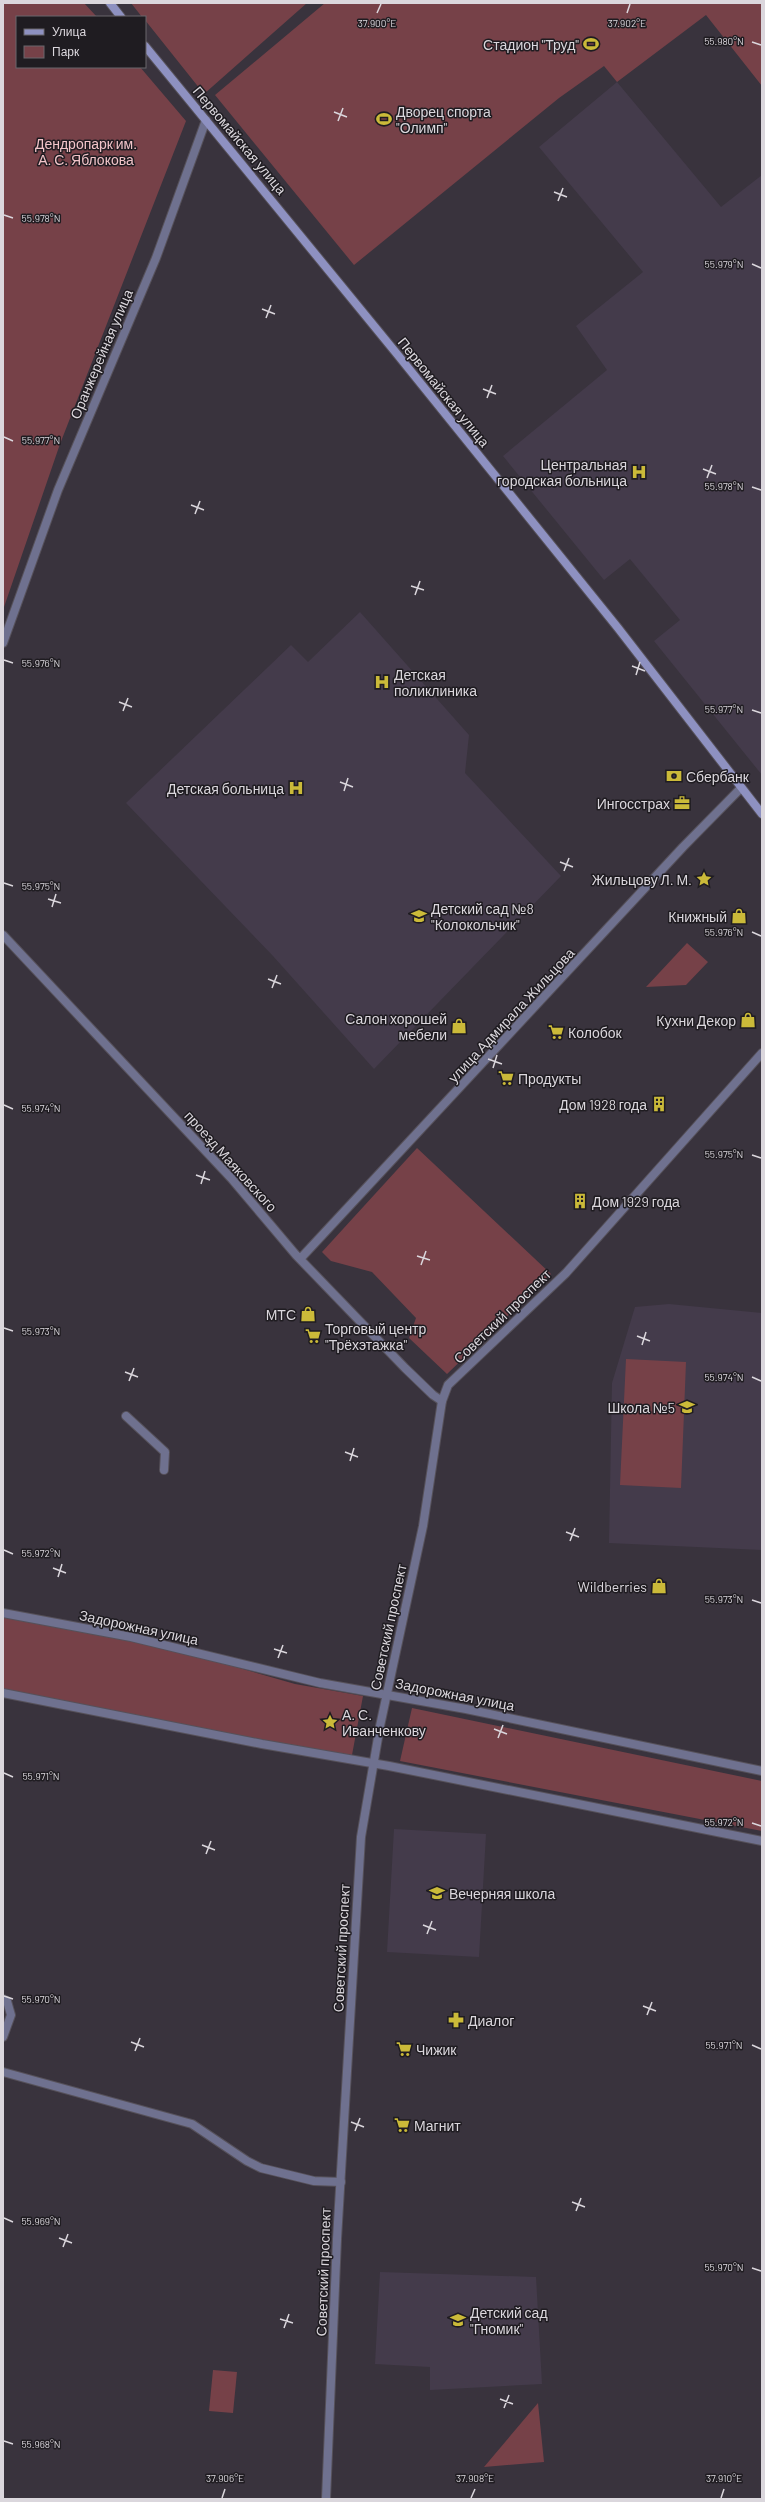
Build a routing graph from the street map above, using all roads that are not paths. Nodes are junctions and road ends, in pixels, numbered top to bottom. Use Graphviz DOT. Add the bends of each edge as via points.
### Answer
graph roads {
  1 [pos="110,3"];
  2 [pos="120,16"];
  3 [pos="146,47"];
  4 [pos="206,120"];
  5 [pos="3,644"];
  6 [pos="741,788"];
  7 [pos="762,814"];
  8 [pos="3,935"];
  9 [pos="762,1053"];
  10 [pos="300,1259"];
  11 [pos="442,1401"];
  12 [pos="126,1416"];
  13 [pos="164,1470"];
  14 [pos="3,1614"];
  15 [pos="3,1692"];
  16 [pos="387,1694"];
  17 [pos="374,1764"];
  18 [pos="762,1771"];
  19 [pos="762,1841"];
  20 [pos="3,2000"];
  21 [pos="3,2037"];
  22 [pos="3,2072"];
  23 [pos="341,2182"];
  24 [pos="326,2499"];
  1 -- 2 [label="main road"];
  3 -- 4 [label="main road, Первомайская улица"];
  4 -- 5 [label="street, Оранжерейная улица" via="156,258 58,490"];
  4 -- 6 [label="main road, Первомайская улица" via="302,235 618,628"];
  6 -- 7 [label="main road, Первомайская улица"];
  6 -- 10 [label="street, улица Адмирала Жильцова"];
  8 -- 10 [label="street, проезд Маяковского" via="231,1178"];
  9 -- 11 [label="street, Советский проспект" via="566,1273 448,1385"];
  10 -- 11 [label="street, проезд Маяковского" via="405,1368"];
  11 -- 16 [label="street, Советский проспект" via="423,1526"];
  12 -- 13 [label="street" via="165,1452"];
  14 -- 16 [label="street, Задорожная улица" via="131,1637 320,1683"];
  15 -- 17 [label="street"];
  16 -- 17 [label="street, Советский проспект"];
  16 -- 18 [label="street, Задорожная улица"];
  17 -- 19 [label="street"];
  17 -- 23 [label="street, Советский проспект" via="359,1852"];
  20 -- 21 [label="street" via="7,2001 11,2015"];
  22 -- 23 [label="street" via="192,2124 261,2168 314,2181"];
  23 -- 24 [label="street, Советский проспект"];
}
